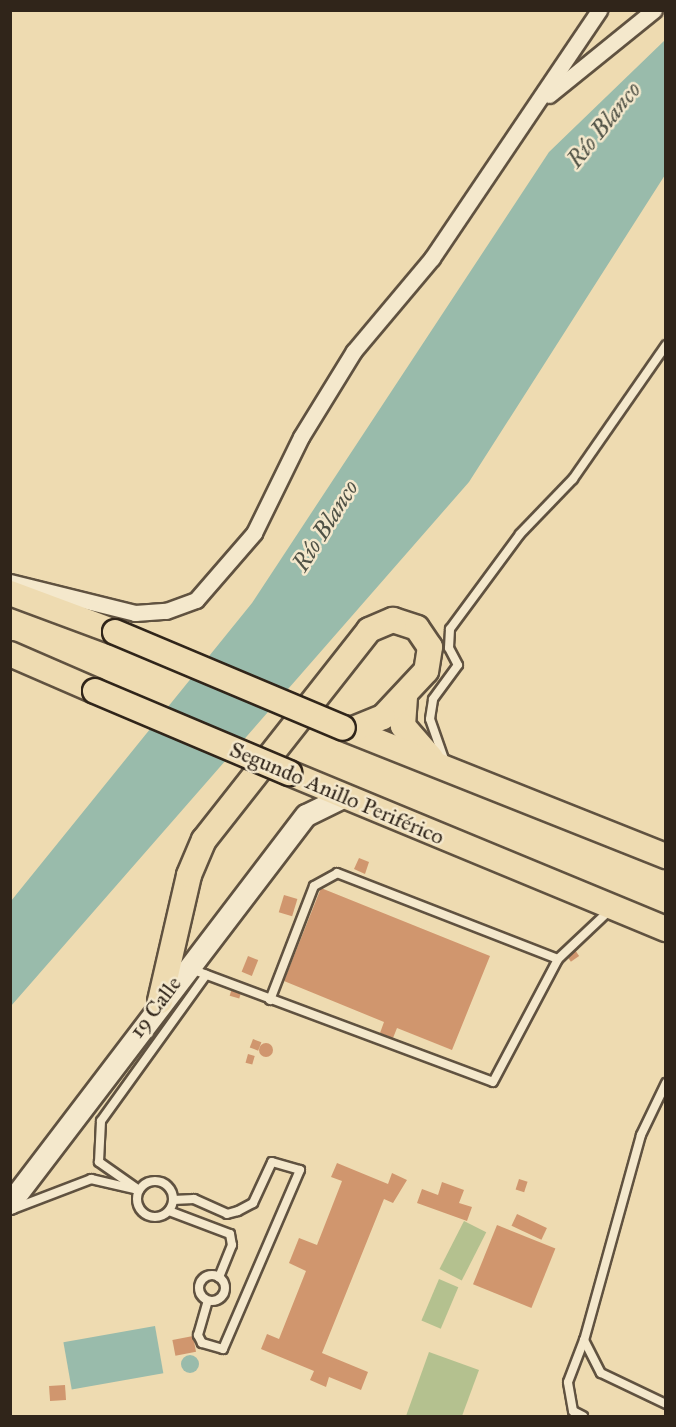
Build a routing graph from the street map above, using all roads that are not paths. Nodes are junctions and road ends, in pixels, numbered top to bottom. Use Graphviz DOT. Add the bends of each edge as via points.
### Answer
graph roads {
  1 [pos="599,10"];
  2 [pos="654,10"];
  3 [pos="538,104"];
  4 [pos="666,345"];
  5 [pos="10,582"];
  6 [pos="10,593"];
  7 [pos="10,654"];
  8 [pos="405,697"];
  9 [pos="346,729"];
  10 [pos="446,768"];
  11 [pos="294,774"];
  12 [pos="345,796"];
  13 [pos="306,815"];
  14 [pos="666,856"];
  15 [pos="612,908"];
  16 [pos="666,929"];
  17 [pos="558,959"];
  18 [pos="186,967"];
  19 [pos="206,975"];
  20 [pos="270,1000"];
  21 [pos="160,1001"];
  22 [pos="666,1083"];
  23 [pos="139,1190"];
  24 [pos="173,1200"];
  25 [pos="10,1203"];
  26 [pos="10,1210"];
  27 [pos="169,1211"];
  28 [pos="219,1277"];
  29 [pos="208,1300"];
  30 [pos="584,1340"];
  31 [pos="666,1404"];
  32 [pos="574,1414"];
  33 [pos="583,1416"];
  1 -- 3 [label="street"];
  2 -- 3 [label="street"];
  3 -- 5 [label="street" via="432,258 354,351 301,438 254,533 196,600 166,611 135,613"];
  4 -- 10 [label="lane" via="573,479 520,534 450,629 449,648 458,665 434,699 430,719"];
  6 -- 9 [label="main road, bridge"];
  7 -- 11 [label="main road, Segundo Anillo Periférico, bridge"];
  8 -- 9 [label="main road" via="374,723"];
  8 -- 10 [label="main road" via="406,734"];
  8 -- 21 [label="main road" via="426,671 430,647 417,628 393,620 362,637 204,840 189,875"];
  9 -- 10 [label="main road"];
  10 -- 14 [label="main road"];
  11 -- 12 [label="main road, Segundo Anillo Periférico"];
  11 -- 13 [label="main road"];
  12 -- 13 [label="main road, 19 Calle"];
  12 -- 15 [label="main road, Segundo Anillo Periférico"];
  13 -- 18 [label="main road, 19 Calle"];
  15 -- 16 [label="main road, Segundo Anillo Periférico"];
  15 -- 17 [label="lane" via="608,918"];
  17 -- 20 [label="lane" via="493,1082"];
  17 -- 20 [label="lane" via="337,873 314,886"];
  18 -- 19 [label="lane"];
  18 -- 21 [label="main road, 19 Calle"];
  19 -- 20 [label="lane"];
  19 -- 23 [label="lane" via="101,1121 99,1162"];
  21 -- 25 [label="main road, 19 Calle"];
  22 -- 30 [label="lane" via="641,1135"];
  23 -- 24 [label="lane" via="160,1181"];
  23 -- 26 [label="lane" via="91,1179"];
  23 -- 27 [label="lane" via="138,1202 146,1214"];
  24 -- 27 [label="lane"];
  24 -- 29 [label="lane" via="238,1212 253,1203 272,1162 300,1170 223,1349 202,1343 198,1335"];
  27 -- 28 [label="lane" via="230,1234 232,1245"];
  28 -- 29 [label="lane" via="224,1292"];
  28 -- 29 [label="lane" via="200,1282 201,1296"];
  30 -- 31 [label="lane" via="601,1373"];
  30 -- 32 [label="lane" via="567,1382"];
  32 -- 33 [label="lane"];
}
